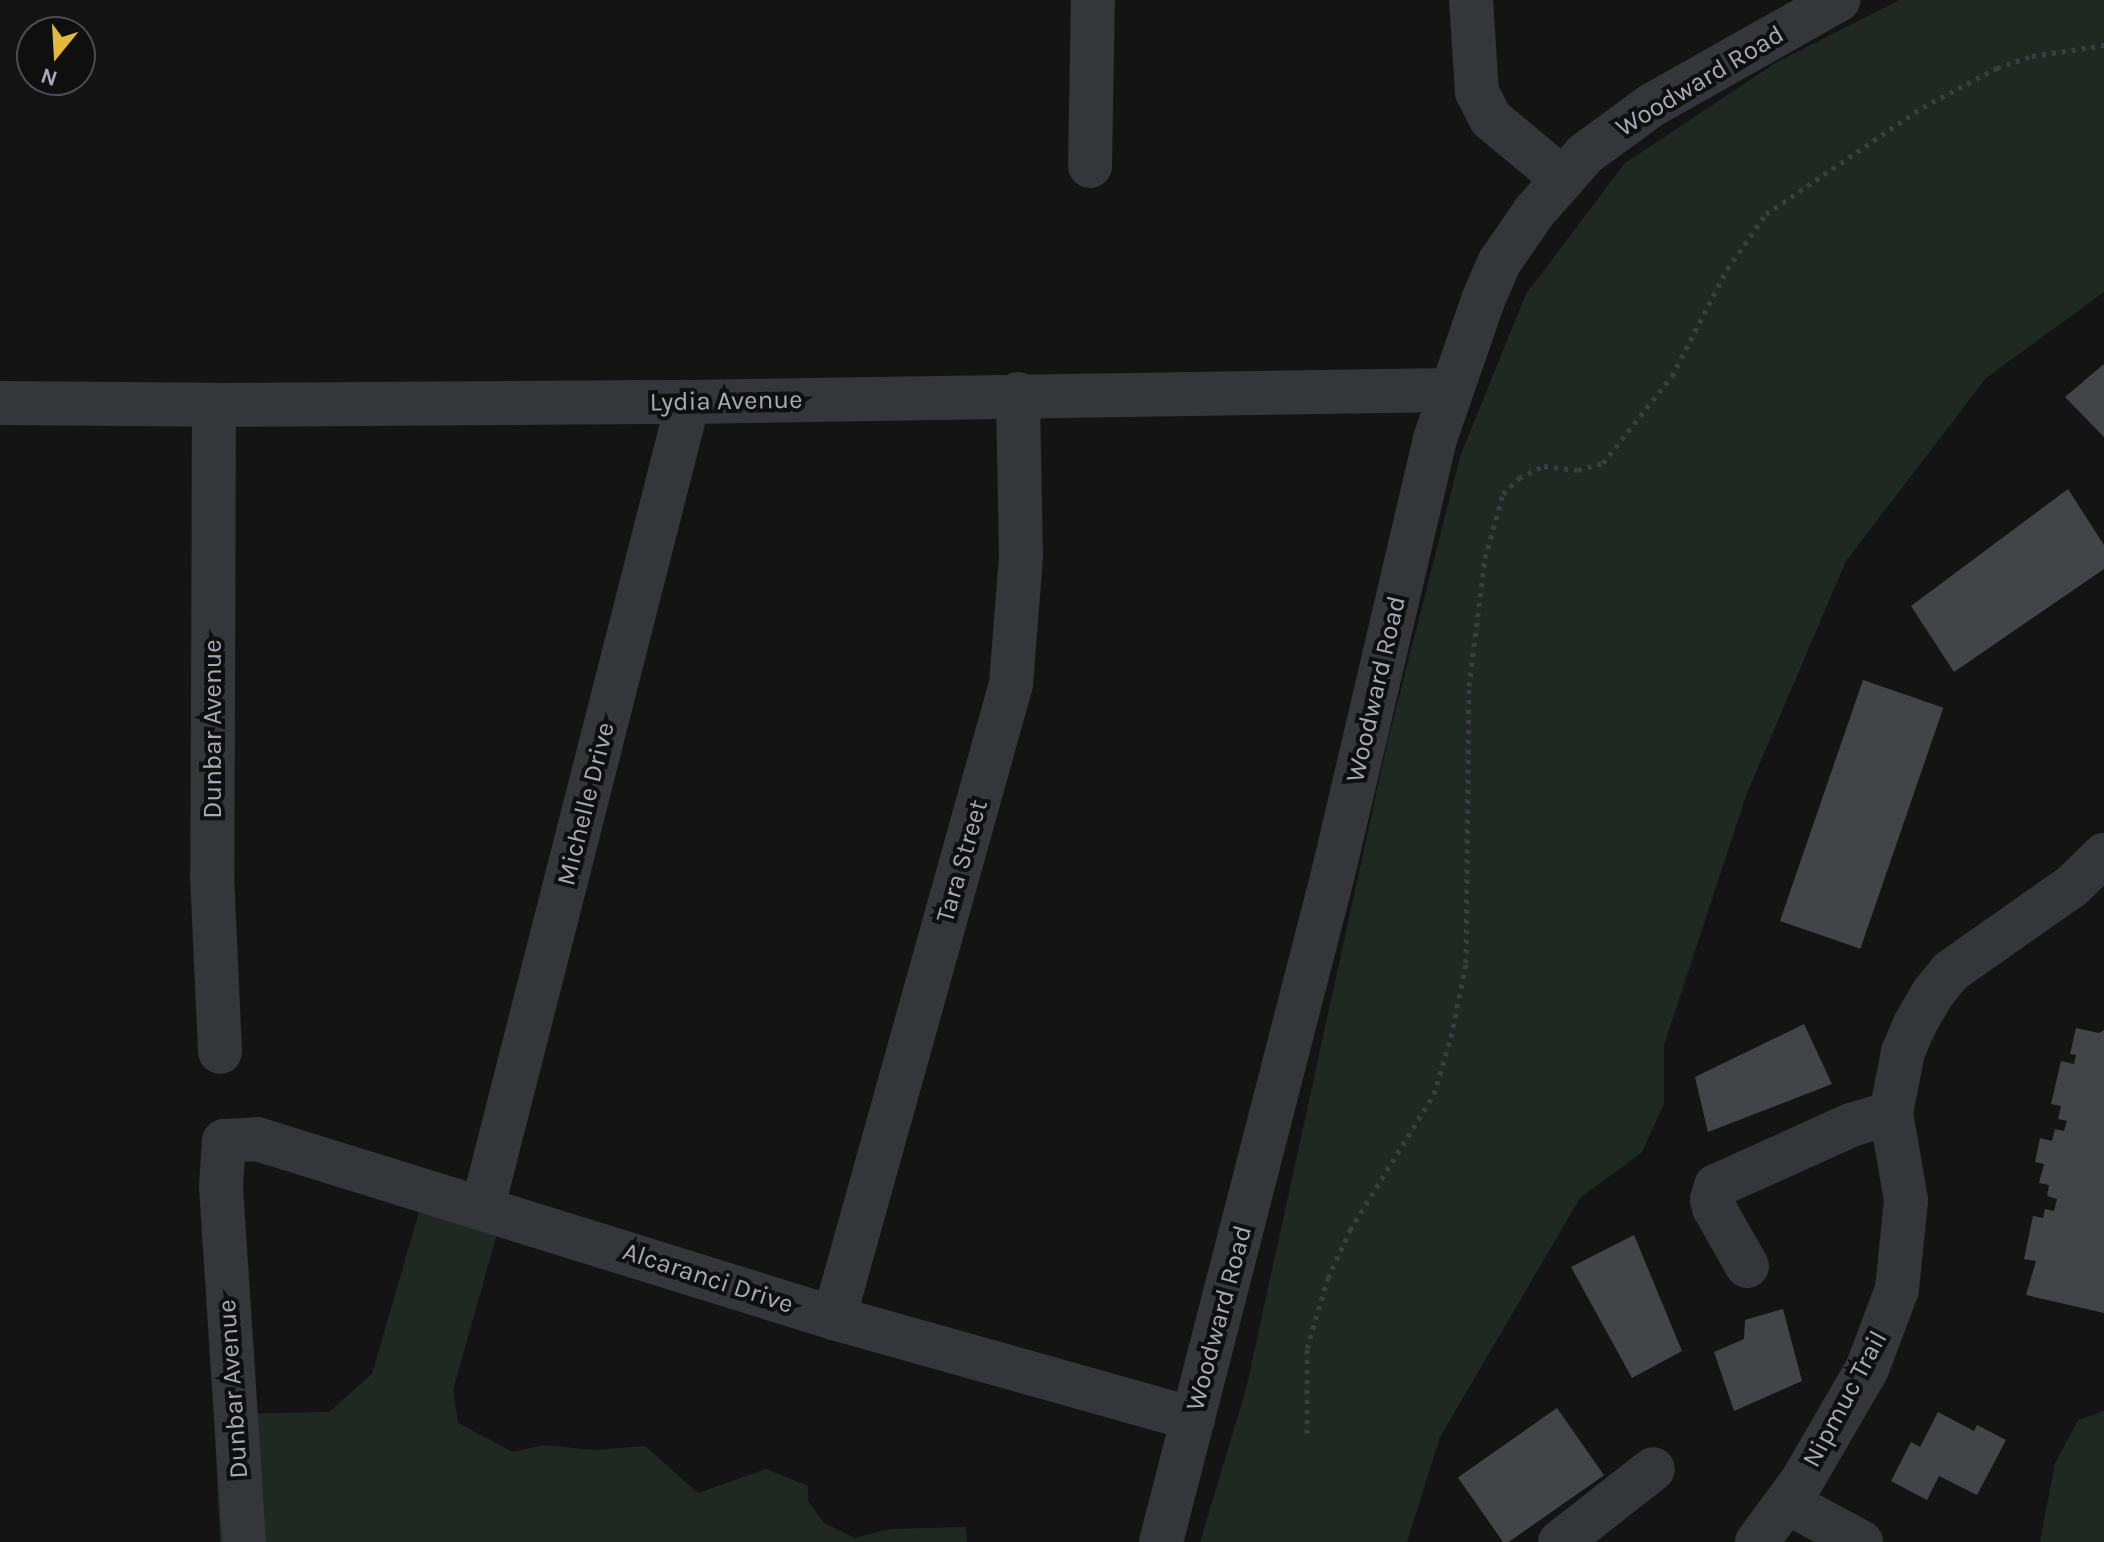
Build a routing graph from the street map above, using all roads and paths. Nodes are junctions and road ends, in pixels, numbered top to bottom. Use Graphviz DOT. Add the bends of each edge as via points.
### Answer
graph roads {
  1 [pos="1093,0"];
  2 [pos="1471,0"];
  3 [pos="1838,0"];
  4 [pos="2104,45"];
  5 [pos="1090,166"];
  6 [pos="1563,179"];
  7 [pos="1451,390"];
  8 [pos="1018,394"];
  9 [pos="688,402"];
  10 [pos="0,403"];
  11 [pos="214,405"];
  12 [pos="2103,860"];
  13 [pos="220,1052"];
  14 [pos="1891,1113"];
  15 [pos="224,1141"];
  16 [pos="483,1206"];
  17 [pos="1747,1266"];
  18 [pos="834,1318"];
  19 [pos="1193,1419"];
  20 [pos="1307,1433"];
  21 [pos="1653,1469"];
  22 [pos="1788,1503"];
  23 [pos="244,1542"];
  24 [pos="1161,1542"];
  25 [pos="1560,1542"];
  26 [pos="1757,1542"];
  27 [pos="1861,1542"];
  1 -- 5 [label="street"];
  2 -- 6 [label="street" via="1477,92 1491,119"];
  3 -- 6 [label="street, Woodward Road" via="1652,105 1585,154"];
  4 -- 20 [label="path" via="2032,56 1997,68 1923,107 1766,214 1727,269 1672,376 1603,463 1578,470 1544,466 1519,478 1503,494 1485,558 1469,686 1466,963 1451,1037 1434,1094 1350,1230 1328,1278 1307,1348"];
  6 -- 7 [label="street, Woodward Road" via="1499,263"];
  7 -- 8 [label="street, Lydia Avenue"];
  7 -- 19 [label="street, Woodward Road"];
  8 -- 9 [label="street, Lydia Avenue"];
  8 -- 18 [label="street, Tara Street" via="1021,556 1011,684"];
  9 -- 11 [label="street, Lydia Avenue"];
  9 -- 16 [label="street, Michelle Drive"];
  10 -- 11 [label="street, Lydia Avenue"];
  11 -- 13 [label="street, Dunbar Avenue" via="212,875"];
  12 -- 14 [label="street, Nipmuc Trail" via="1951,971 1933,993 1903,1052"];
  14 -- 17 [label="street" via="1851,1125 1716,1186 1714,1208"];
  14 -- 22 [label="street, Nipmuc Trail" via="1906,1200 1897,1289 1867,1369"];
  15 -- 16 [label="street, Alcaranci Drive" via="257,1139"];
  15 -- 23 [label="street, Dunbar Avenue" via="221,1186"];
  16 -- 18 [label="street, Alcaranci Drive"];
  18 -- 19 [label="street, Alcaranci Drive"];
  19 -- 24 [label="street, Woodward Road"];
  21 -- 25 [label="street"];
  22 -- 26 [label="street, Nipmuc Trail"];
  22 -- 27 [label="street"];
}
